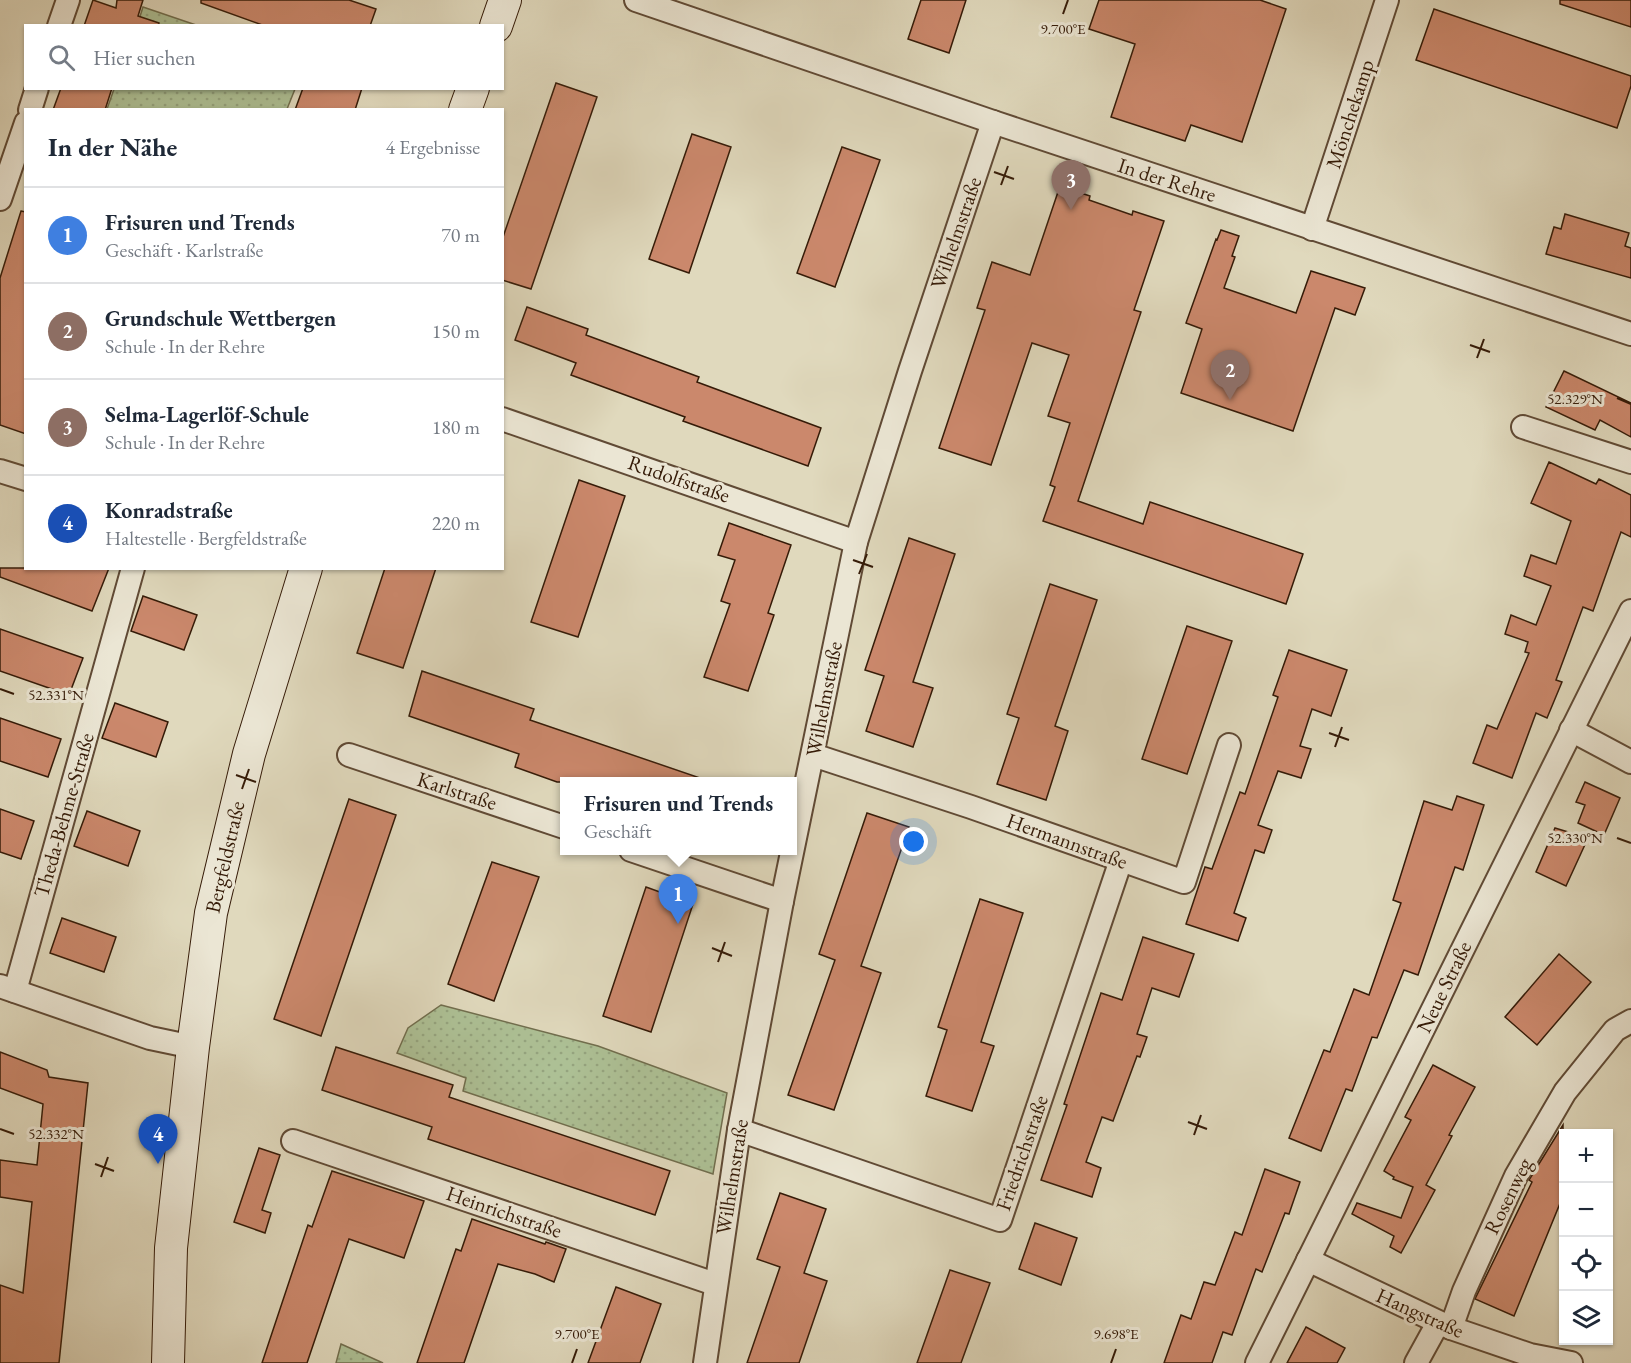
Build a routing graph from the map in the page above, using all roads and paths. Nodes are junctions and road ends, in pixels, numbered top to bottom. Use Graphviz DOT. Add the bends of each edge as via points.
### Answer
graph roads {
  1 [pos="68,0"];
  2 [pos="505,0"];
  3 [pos="636,0"];
  4 [pos="1387,0"];
  5 [pos="60,24"];
  6 [pos="497,24"];
  7 [pos="37,90"];
  8 [pos="472,90"];
  9 [pos="31,108"];
  10 [pos="466,108"];
  11 [pos="993,122"];
  12 [pos="24,130"];
  13 [pos="12,169"];
  14 [pos="0,199"];
  15 [pos="1312,229"];
  16 [pos="1631,334"];
  17 [pos="504,420"];
  18 [pos="1523,427"];
  19 [pos="1631,462"];
  20 [pos="0,471"];
  21 [pos="24,478"];
  22 [pos="856,542"];
  23 [pos="132,570"];
  24 [pos="300,570"];
  25 [pos="1631,611"];
  26 [pos="1571,730"];
  27 [pos="1229,745"];
  28 [pos="813,754"];
  29 [pos="349,755"];
  30 [pos="1631,762"];
  31 [pos="560,826"];
  32 [pos="797,830"];
  33 [pos="646,855"];
  34 [pos="792,855"];
  35 [pos="1121,860"];
  36 [pos="782,902"];
  37 [pos="8,989"];
  38 [pos="1631,1021"];
  39 [pos="193,1047"];
  40 [pos="739,1130"];
  41 [pos="293,1141"];
  42 [pos="1308,1260"];
  43 [pos="715,1284"];
  44 [pos="1444,1326"];
  45 [pos="168,1363"];
  46 [pos="705,1363"];
  47 [pos="1257,1363"];
  48 [pos="1416,1363"];
  49 [pos="1571,1363"];
  1 -- 5 [label="street"];
  2 -- 6 [label="street"];
  3 -- 11 [label="street, In der Rehre"];
  4 -- 15 [label="street, Mönchekamp"];
  7 -- 9 [label="street"];
  8 -- 10 [label="street"];
  11 -- 15 [label="street, In der Rehre"];
  11 -- 22 [label="street, Wilhelmstraße"];
  12 -- 13 [label="street"];
  13 -- 14 [label="street"];
  15 -- 16 [label="street, In der Rehre"];
  17 -- 22 [label="street, Rudolfstraße"];
  18 -- 19 [label="street"];
  20 -- 21 [label="street"];
  22 -- 28 [label="street, Wilhelmstraße"];
  23 -- 37 [label="street, Theda-Behme-Straße"];
  24 -- 39 [label="street, Bergfeldstraße" via="249,754 211,913"];
  25 -- 26 [label="street, Neue Straße"];
  26 -- 30 [label="street"];
  26 -- 42 [label="street, Neue Straße"];
  27 -- 35 [label="street, Hermannstraße" via="1184,882"];
  28 -- 32 [label="street, Wilhelmstraße"];
  28 -- 35 [label="street, Hermannstraße"];
  29 -- 31 [label="street, Karlstraße"];
  33 -- 36 [label="street"];
  34 -- 36 [label="street, Wilhelmstraße"];
  35 -- 40 [label="street, Friedrichstraße" via="1000,1220"];
  36 -- 40 [label="street, Wilhelmstraße"];
  37 -- 39 [label="street" via="150,1038"];
  38 -- 44 [label="street, Rosenweg" via="1615,1030 1559,1101 1516,1176"];
  39 -- 45 [label="street, Bergfeldstraße" via="171,1248"];
  40 -- 43 [label="street, Wilhelmstraße"];
  41 -- 43 [label="street, Heinrichstraße"];
  42 -- 44 [label="street, Hangstraße"];
  42 -- 47 [label="street, Neue Straße"];
  43 -- 46 [label="street, Wilhelmstraße"];
  44 -- 48 [label="street, Rosenweg"];
  44 -- 49 [label="street, Hangstraße" via="1530,1355"];
}
